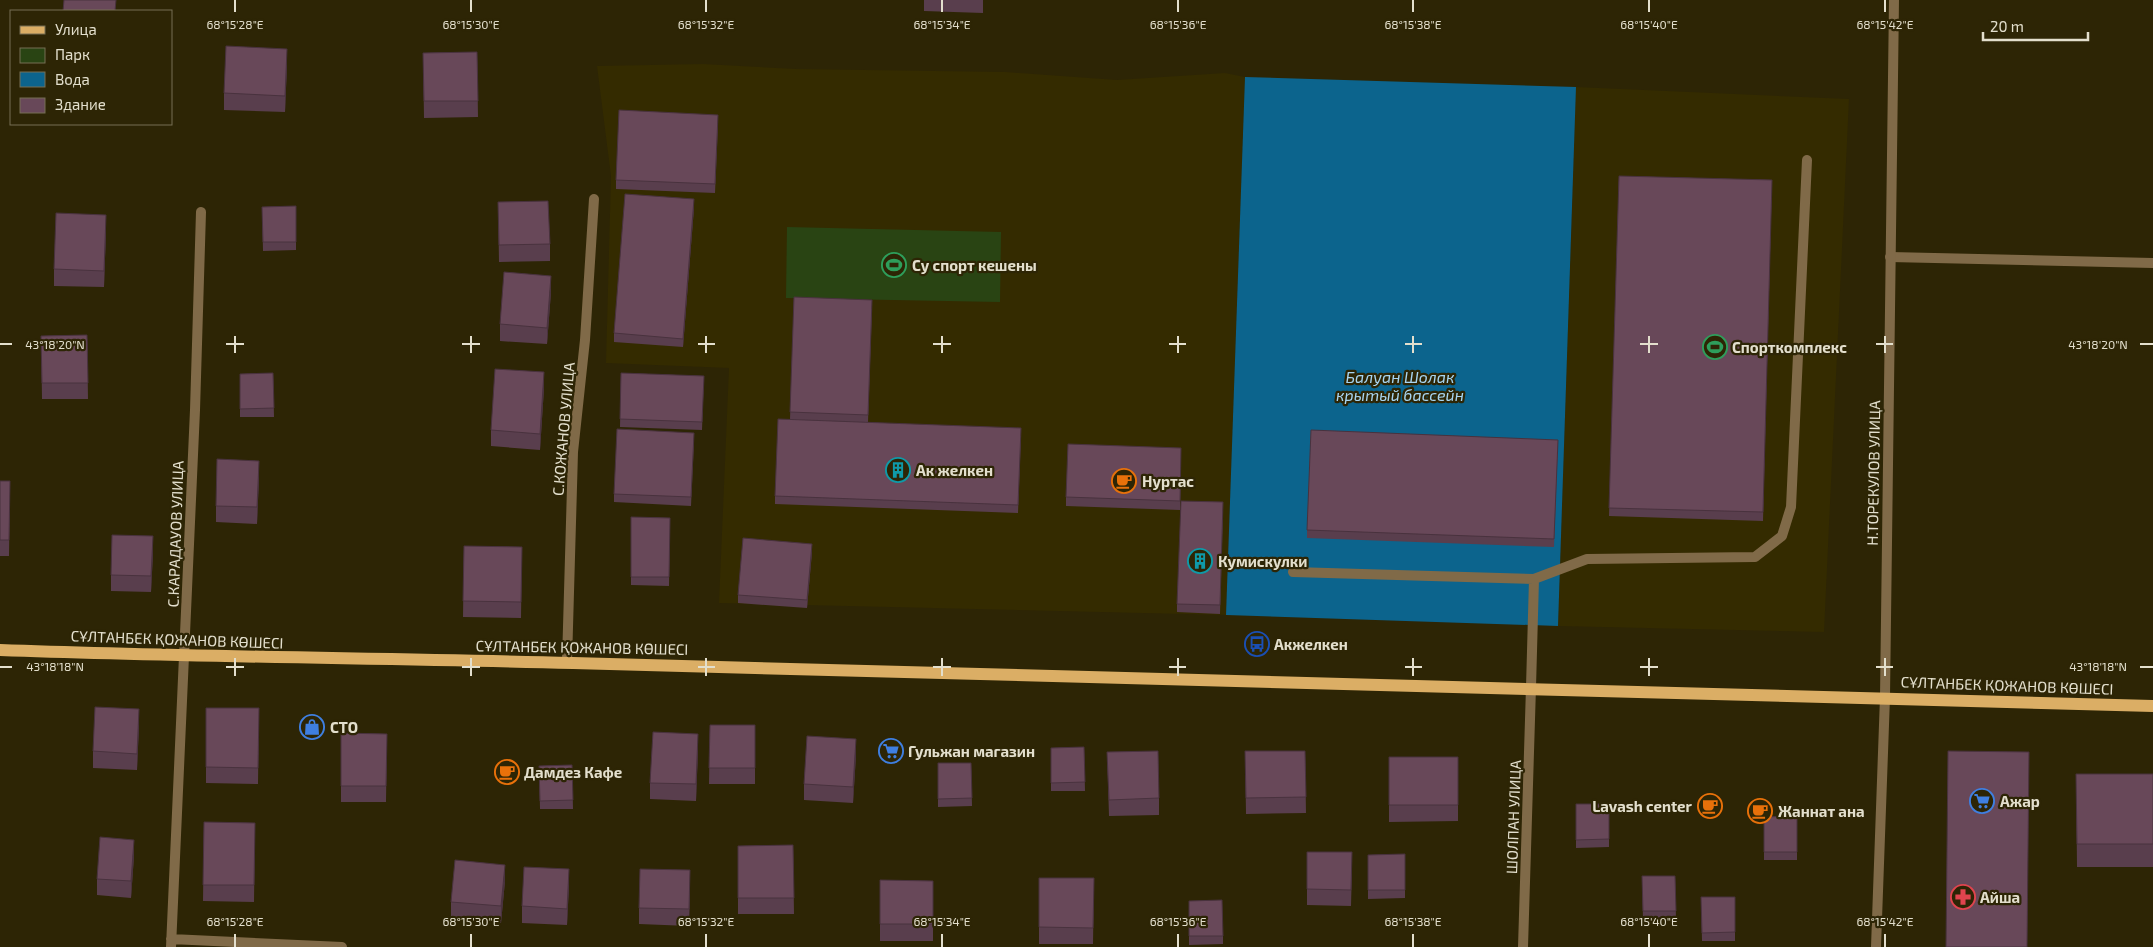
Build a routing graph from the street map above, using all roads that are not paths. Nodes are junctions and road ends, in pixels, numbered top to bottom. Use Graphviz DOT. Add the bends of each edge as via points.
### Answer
graph roads {
  1 [pos="1894,0"];
  2 [pos="1807,160"];
  3 [pos="594,199"];
  4 [pos="201,212"];
  5 [pos="1890,257"];
  6 [pos="2153,263"];
  7 [pos="1293,572"];
  8 [pos="1534,579"];
  9 [pos="0,650"];
  10 [pos="185,657"];
  11 [pos="567,662"];
  12 [pos="1531,687"];
  13 [pos="1885,697"];
  14 [pos="2153,706"];
  15 [pos="171,943"];
  16 [pos="342,947"];
  17 [pos="1523,947"];
  18 [pos="1876,947"];
  1 -- 5 [label="street, Н.ТОРЕКУЛОВ УЛИЦА"];
  2 -- 8 [label="street" via="1791,507 1782,536 1755,557 1586,559"];
  3 -- 11 [label="street, С.КОЖАНОВ УЛИЦА" via="585,340 573,452"];
  4 -- 10 [label="street, С.КАРАДАУОВ УЛИЦА"];
  5 -- 6 [label="street"];
  5 -- 13 [label="street, Н.ТОРЕКУЛОВ УЛИЦА"];
  7 -- 8 [label="street"];
  8 -- 12 [label="street, ШОЛПАН УЛИЦА"];
  9 -- 10 [label="main road, СҰЛТАНБЕК ҚОЖАНОВ КӨШЕСІ"];
  10 -- 11 [label="main road, СҰЛТАНБЕК ҚОЖАНОВ КӨШЕСІ"];
  10 -- 15 [label="street, С.КАРАДАУОВ УЛИЦА"];
  11 -- 12 [label="main road, СҰЛТАНБЕК ҚОЖАНОВ КӨШЕСІ"];
  12 -- 13 [label="main road, СҰЛТАНБЕК ҚОЖАНОВ КӨШЕСІ"];
  12 -- 17 [label="street, ШОЛПАН УЛИЦА"];
  13 -- 14 [label="main road, СҰЛТАНБЕК ҚОЖАНОВ КӨШЕСІ"];
  13 -- 18 [label="street, Н.ТОРЕКУЛОВ УЛИЦА"];
  15 -- 16 [label="street"];
}
